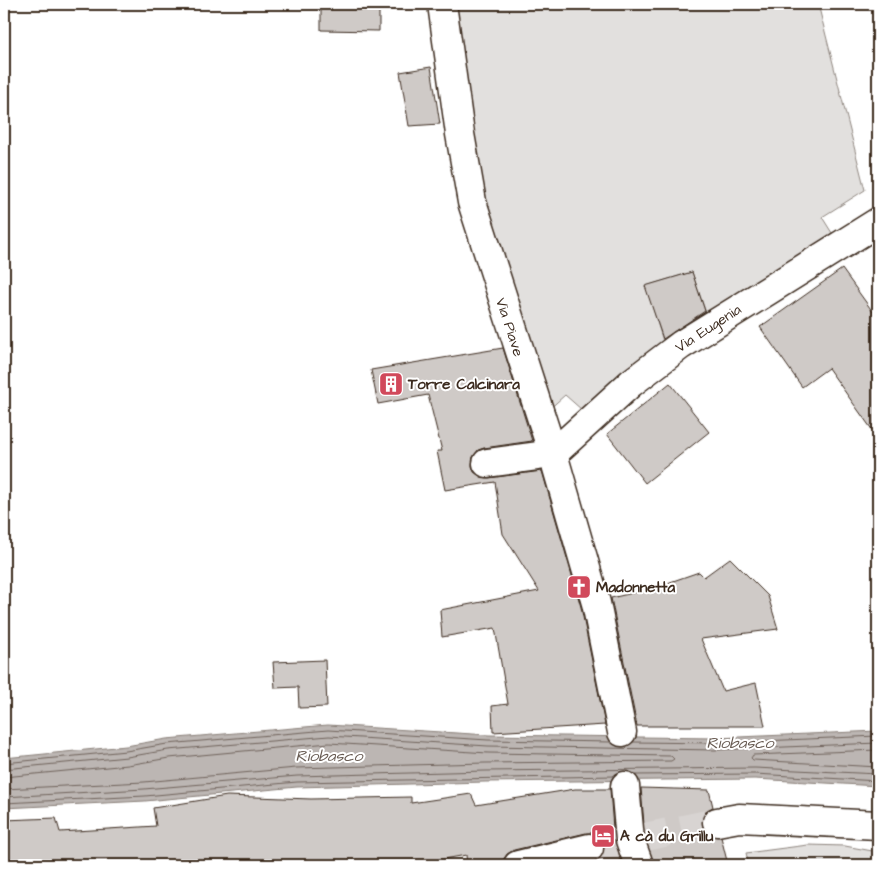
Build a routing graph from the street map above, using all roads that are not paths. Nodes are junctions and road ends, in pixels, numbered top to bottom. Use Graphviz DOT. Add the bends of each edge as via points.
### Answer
graph roads {
  1 [pos="442,4"];
  2 [pos="878,222"];
  3 [pos="552,454"];
  4 [pos="487,463"];
  5 [pos="622,732"];
  6 [pos="625,786"];
  7 [pos="717,822"];
  8 [pos="878,825"];
  9 [pos="589,848"];
  10 [pos="518,865"];
  11 [pos="639,865"];
  1 -- 3 [label="street, Via Piave" via="472,202"];
  2 -- 3 [label="street, Via Eugenia" via="681,345"];
  3 -- 4 [label="street"];
  3 -- 5 [label="street, Via Piave" via="596,603"];
  6 -- 11 [label="street" via="630,840"];
  7 -- 8 [label="street" via="739,818"];
  9 -- 10 [label="street"];
}
